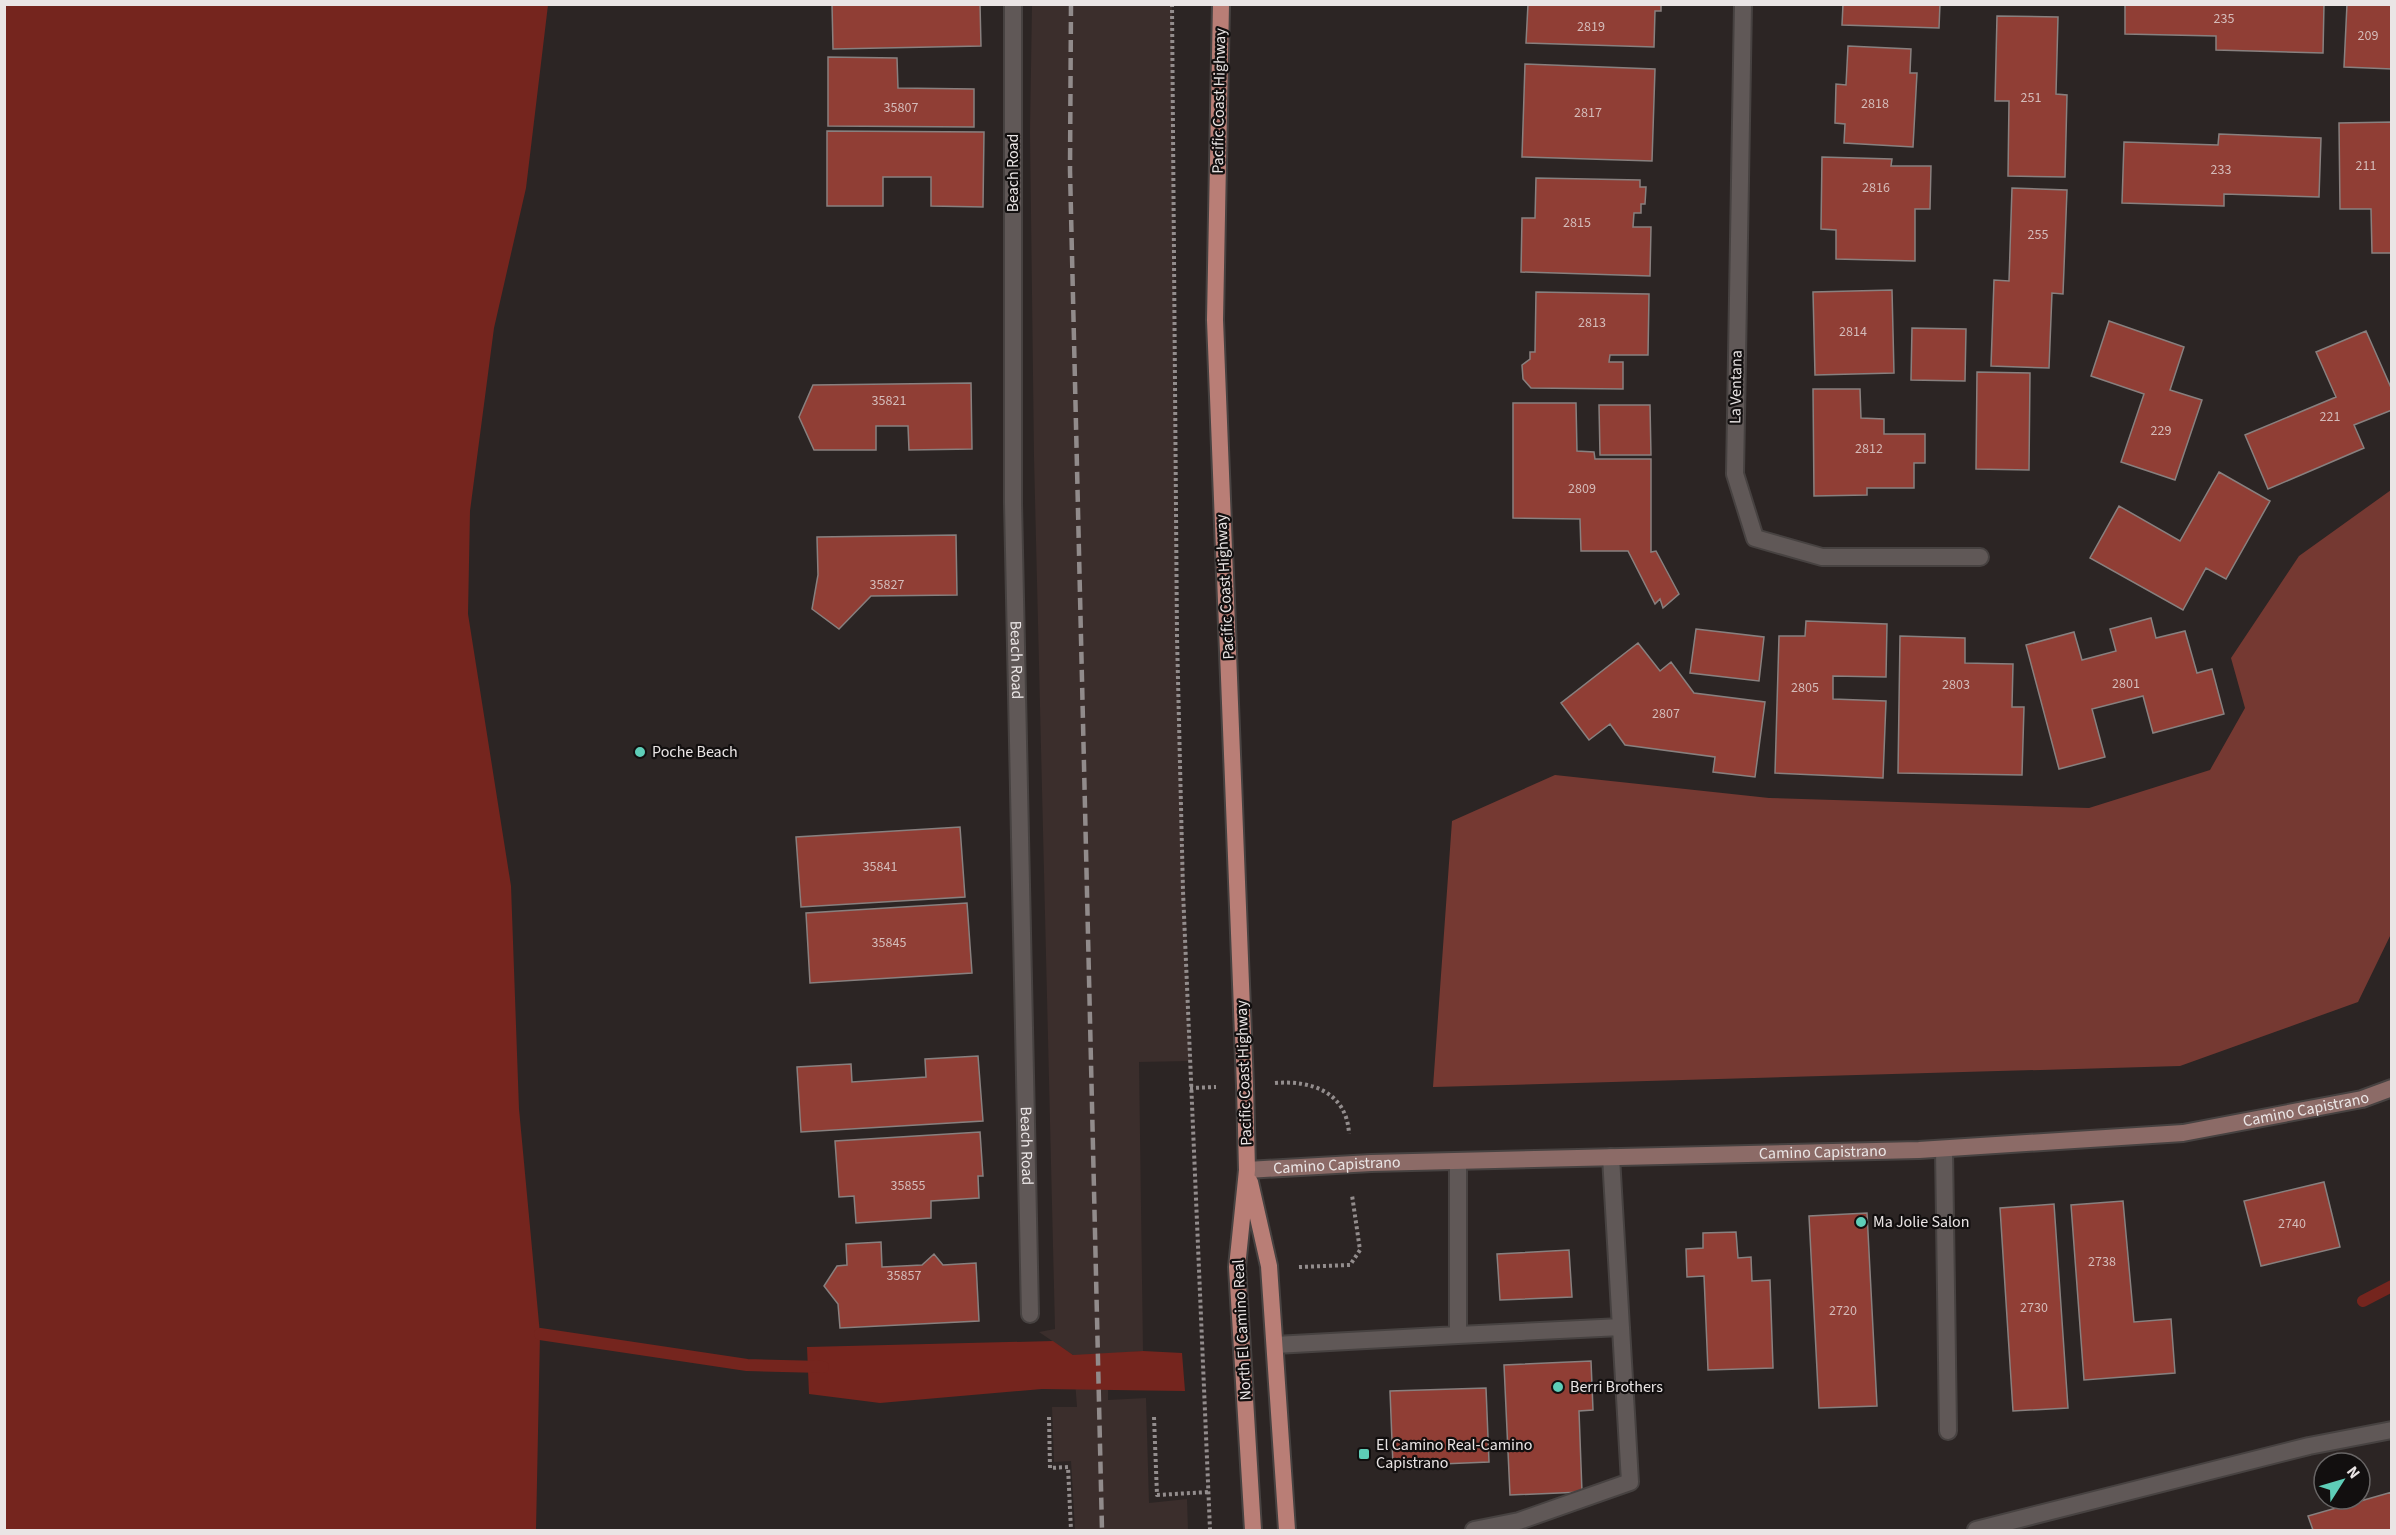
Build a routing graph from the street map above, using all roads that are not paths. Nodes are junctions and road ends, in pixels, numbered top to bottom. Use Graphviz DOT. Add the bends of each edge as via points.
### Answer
graph roads {
  1 [pos="1013,4"];
  2 [pos="1221,4"];
  3 [pos="1743,4"];
  4 [pos="1980,557"];
  5 [pos="2391,1088"];
  6 [pos="1944,1149"];
  7 [pos="1611,1157"];
  8 [pos="1458,1161"];
  9 [pos="1247,1170"];
  10 [pos="1030,1314"];
  11 [pos="1621,1327"];
  12 [pos="1458,1335"];
  13 [pos="1275,1345"];
  14 [pos="2391,1430"];
  15 [pos="1948,1431"];
  16 [pos="1253,1530"];
  17 [pos="1287,1530"];
  18 [pos="1474,1530"];
  19 [pos="1976,1530"];
  1 -- 10 [label="street, Beach Road" via="1013,515"];
  2 -- 9 [label="main road, Pacific Coast Highway" via="1215,320"];
  3 -- 4 [label="street, La Ventana" via="1734,474 1755,538 1822,557"];
  5 -- 6 [label="main road, Camino Capistrano" via="2362,1099 2183,1133"];
  6 -- 7 [label="main road, Camino Capistrano"];
  6 -- 15 [label="street"];
  7 -- 8 [label="main road, Camino Capistrano"];
  7 -- 11 [label="street"];
  8 -- 9 [label="main road, Camino Capistrano"];
  8 -- 12 [label="street"];
  9 -- 13 [label="main road, North El Camino Real" via="1269,1266"];
  9 -- 16 [label="main road, North El Camino Real" via="1237,1268"];
  11 -- 12 [label="street"];
  11 -- 18 [label="street" via="1630,1482 1519,1521"];
  12 -- 13 [label="street"];
  13 -- 17 [label="main road, North El Camino Real"];
  14 -- 19 [label="street" via="2309,1446"];
}
